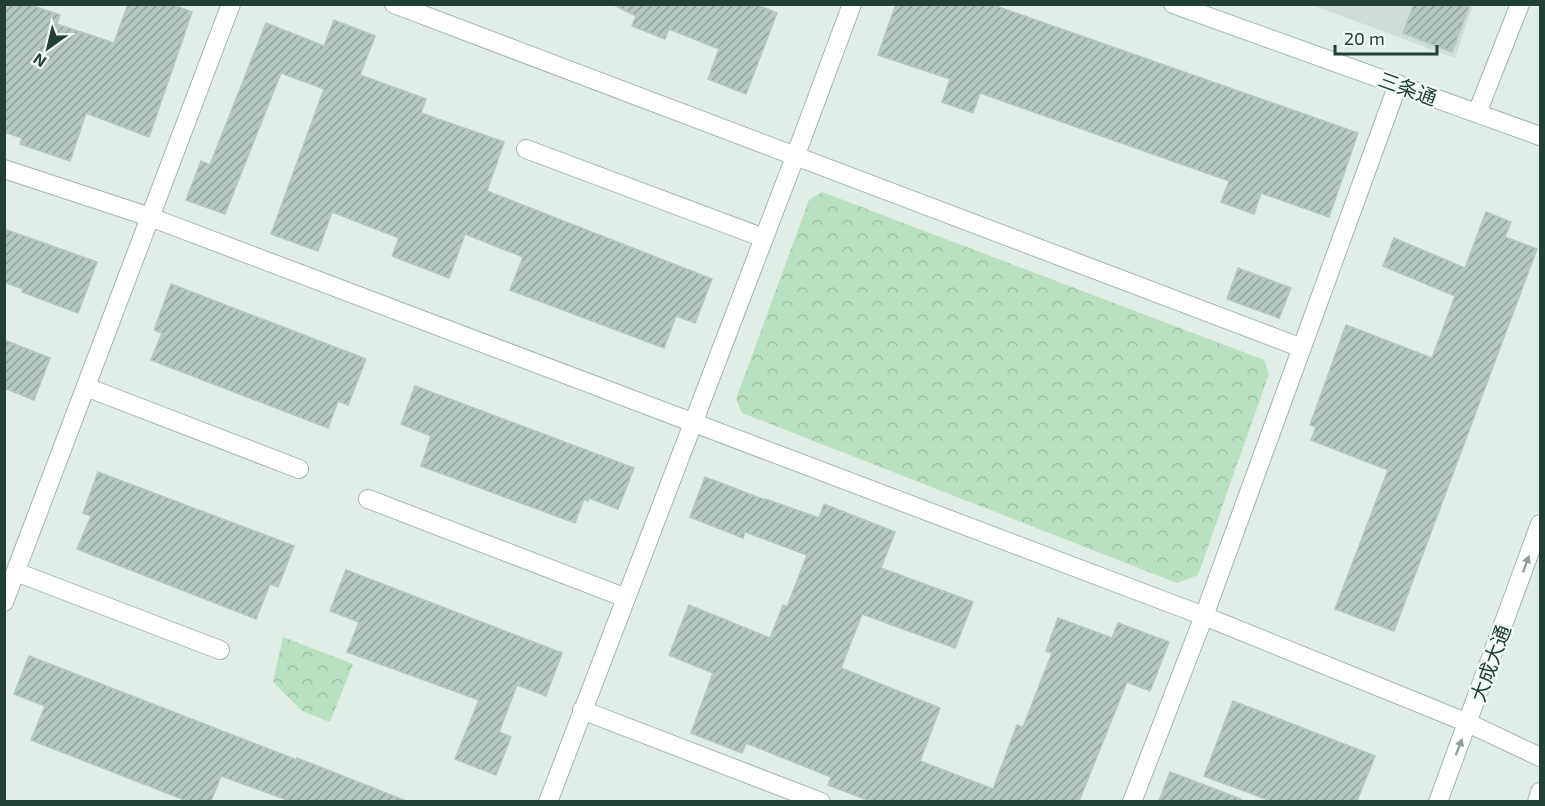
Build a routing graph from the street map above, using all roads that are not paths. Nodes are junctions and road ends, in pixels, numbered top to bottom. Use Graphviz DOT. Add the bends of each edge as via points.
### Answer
graph roads {
  1 [pos="231,4"];
  2 [pos="394,4"];
  3 [pos="852,4"];
  4 [pos="1173,4"];
  5 [pos="1520,4"];
  6 [pos="1398,84"];
  7 [pos="1477,113"];
  8 [pos="1540,136"];
  9 [pos="526,149"];
  10 [pos="795,157"];
  11 [pos="4,169"];
  12 [pos="150,217"];
  13 [pos="765,238"];
  14 [pos="1302,348"];
  15 [pos="86,387"];
  16 [pos="694,422"];
  17 [pos="299,468"];
  18 [pos="368,499"];
  19 [pos="1540,524"];
  20 [pos="16,572"];
  21 [pos="626,598"];
  22 [pos="4,602"];
  23 [pos="1204,616"];
  24 [pos="220,650"];
  25 [pos="582,710"];
  26 [pos="1468,723"];
  27 [pos="1540,756"];
  28 [pos="1540,792"];
  29 [pos="548,801"];
  30 [pos="821,801"];
  31 [pos="1132,801"];
  32 [pos="1438,801"];
  33 [pos="1537,801"];
  1 -- 12 [label="street"];
  2 -- 10 [label="street"];
  3 -- 10 [label="street"];
  4 -- 6 [label="street, 三条通"];
  5 -- 7 [label="street"];
  6 -- 7 [label="street, 三条通"];
  6 -- 14 [label="street"];
  7 -- 8 [label="street, 三条通"];
  9 -- 13 [label="street"];
  10 -- 13 [label="street"];
  10 -- 14 [label="street"];
  11 -- 12 [label="street"];
  12 -- 15 [label="street"];
  12 -- 16 [label="street"];
  13 -- 16 [label="street"];
  14 -- 23 [label="street"];
  15 -- 17 [label="street"];
  15 -- 20 [label="street"];
  16 -- 21 [label="street"];
  16 -- 23 [label="street"];
  18 -- 21 [label="street"];
  26 -- 19 [label="street, 大成大通, one-way"];
  20 -- 22 [label="street"];
  20 -- 24 [label="street"];
  21 -- 25 [label="street"];
  23 -- 26 [label="street"];
  23 -- 31 [label="street"];
  25 -- 29 [label="street"];
  25 -- 30 [label="street"];
  26 -- 27 [label="street"];
  32 -- 26 [label="street, 大成大通, one-way"];
  28 -- 33 [label="street"];
}
